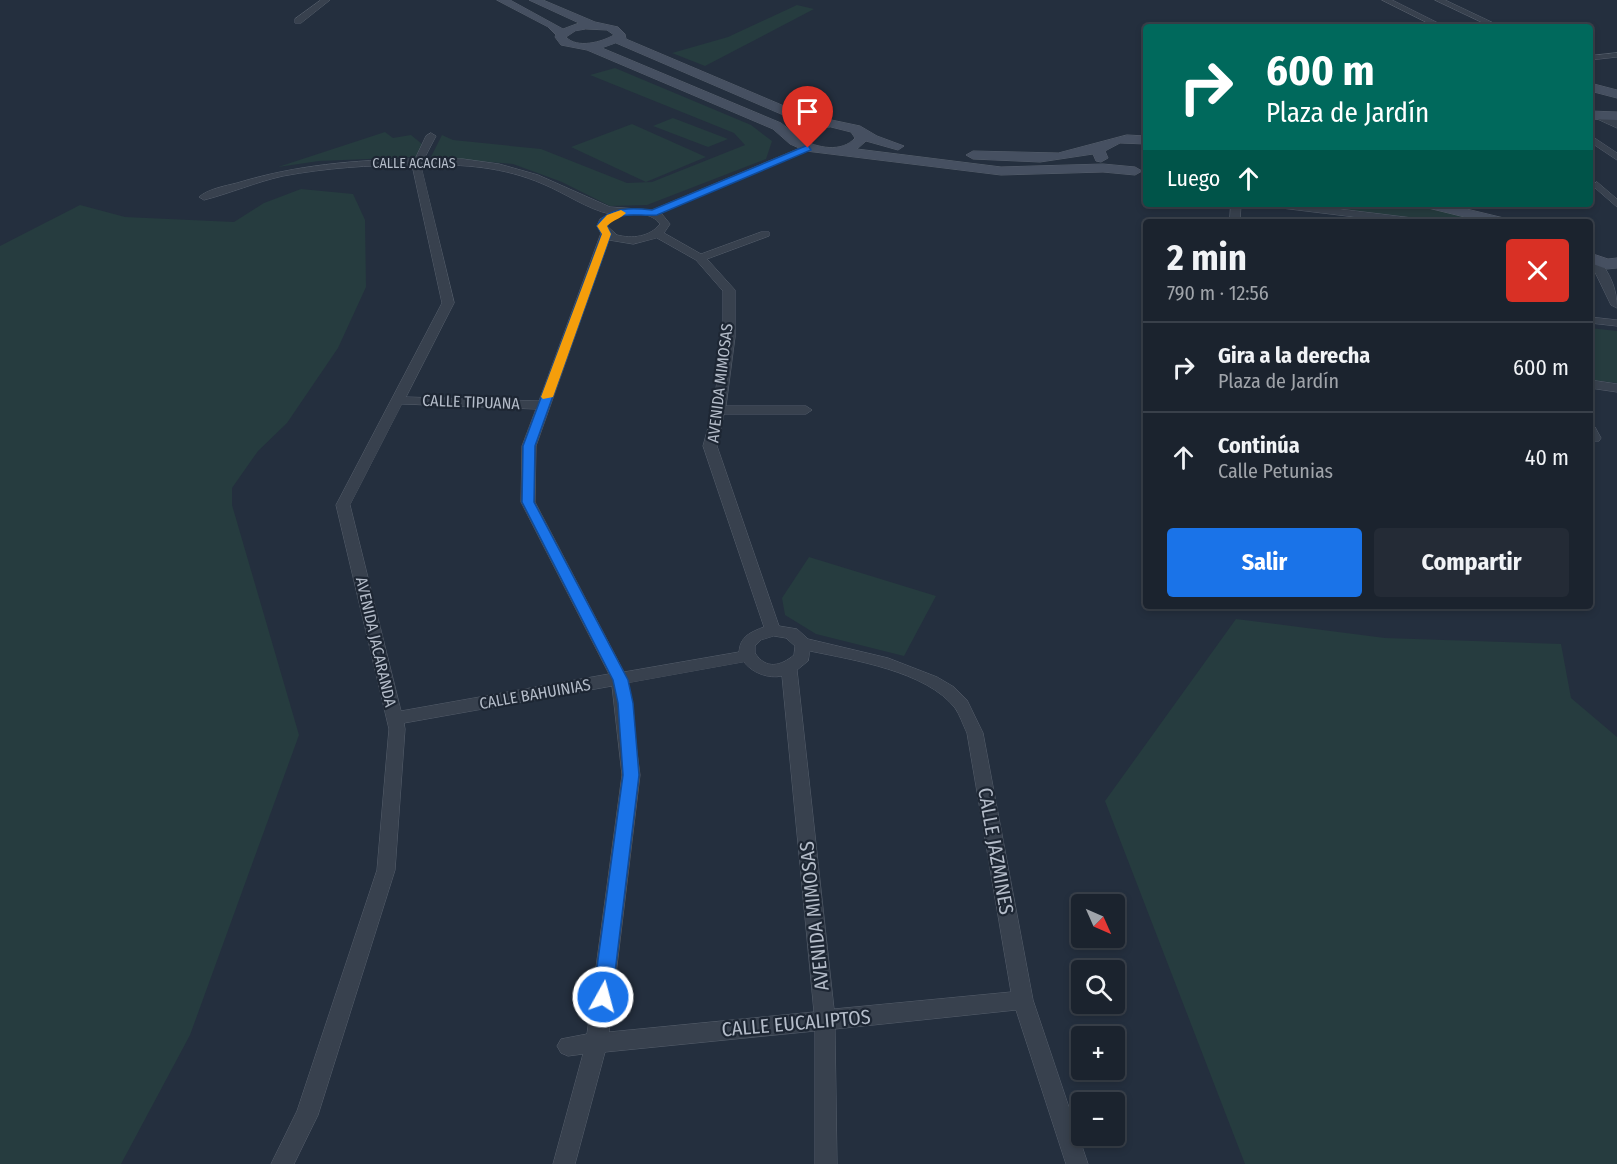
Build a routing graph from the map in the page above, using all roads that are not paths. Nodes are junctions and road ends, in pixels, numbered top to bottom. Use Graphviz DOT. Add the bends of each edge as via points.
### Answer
graph roads {
  1 [pos="313,0"];
  2 [pos="326,0"];
  3 [pos="501,0"];
  4 [pos="534,0"];
  5 [pos="1386,0"];
  6 [pos="1439,0"];
  7 [pos="1436,24"];
  8 [pos="1491,24"];
  9 [pos="592,26"];
  10 [pos="562,34"];
  11 [pos="618,38"];
  12 [pos="588,46"];
  13 [pos="1617,55"];
  14 [pos="1593,58"];
  15 [pos="1595,88"];
  16 [pos="1617,89"];
  17 [pos="1617,94"];
  18 [pos="1595,116"];
  19 [pos="1617,116"];
  20 [pos="824,123"];
  21 [pos="1617,124"];
  22 [pos="861,133"];
  23 [pos="431,136"];
  24 [pos="1143,140"];
  25 [pos="1593,140"];
  26 [pos="795,141"];
  27 [pos="1102,145"];
  28 [pos="808,148"];
  29 [pos="832,150"];
  30 [pos="1617,157"];
  31 [pos="419,162"];
  32 [pos="1141,171"];
  33 [pos="1617,184"];
  34 [pos="204,197"];
  35 [pos="1617,204"];
  36 [pos="1294,207"];
  37 [pos="1442,207"];
  38 [pos="1316,210"];
  39 [pos="619,213"];
  40 [pos="653,213"];
  41 [pos="1317,219"];
  42 [pos="1386,219"];
  43 [pos="1491,219"];
  44 [pos="606,234"];
  45 [pos="658,234"];
  46 [pos="765,234"];
  47 [pos="1593,253"];
  48 [pos="1593,255"];
  49 [pos="700,258"];
  50 [pos="1616,261"];
  51 [pos="1617,305"];
  52 [pos="1593,320"];
  53 [pos="1617,323"];
  54 [pos="1593,384"];
  55 [pos="1617,388"];
  56 [pos="397,400"];
  57 [pos="544,405"];
  58 [pos="718,410"];
  59 [pos="806,410"];
  60 [pos="773,630"];
  61 [pos="803,644"];
  62 [pos="747,656"];
  63 [pos="789,669"];
  64 [pos="620,680"];
  65 [pos="394,718"];
  66 [pos="1023,1000"];
  67 [pos="825,1020"];
  68 [pos="597,1041"];
  69 [pos="568,1046"];
  70 [pos="282,1164"];
  71 [pos="564,1164"];
  72 [pos="826,1164"];
  73 [pos="1077,1164"];
  1 -- 2 [label="street" via="299,11 298,21"];
  3 -- 10 [label="main road"];
  4 -- 9 [label="main road"];
  5 -- 7 [label="street"];
  6 -- 8 [label="street"];
  9 -- 10 [label="main road"];
  9 -- 11 [label="main road" via="614,29 620,34"];
  10 -- 12 [label="main road" via="565,43"];
  11 -- 12 [label="main road"];
  11 -- 20 [label="main road" via="665,63 799,117"];
  12 -- 26 [label="main road" via="767,122"];
  13 -- 14 [label="street"];
  15 -- 16 [label="main road"];
  15 -- 17 [label="main road"];
  18 -- 19 [label="main road"];
  18 -- 21 [label="street"];
  20 -- 22 [label="main road" via="852,126"];
  20 -- 26 [label="main road" via="797,130"];
  22 -- 27 [label="main road" via="897,146 984,156 1073,155 1090,153"];
  22 -- 29 [label="main road" via="862,138 853,146"];
  23 -- 31 [label="street"];
  24 -- 27 [label="main road" via="1114,140"];
  25 -- 30 [label="street"];
  26 -- 28 [label="main road"];
  27 -- 32 [label="main road" via="1098,150 1102,159 1116,167"];
  28 -- 29 [label="main road"];
  28 -- 40 [label="street"];
  29 -- 32 [label="main road" via="1001,171"];
  31 -- 34 [label="street, CALLE ACACIAS" via="299,169 253,179"];
  31 -- 39 [label="street, CALLE ACACIAS" via="512,169"];
  31 -- 56 [label="street, AVENIDA JACARANDA" via="416,166 448,303"];
  33 -- 35 [label="street" via="1597,185"];
  36 -- 38 [label="street"];
  37 -- 43 [label="main road"];
  38 -- 41 [label="street"];
  38 -- 42 [label="street"];
  39 -- 40 [label="street"];
  39 -- 44 [label="street" via="604,221"];
  40 -- 45 [label="street" via="665,224"];
  44 -- 45 [label="street" via="635,240"];
  44 -- 57 [label="street"];
  45 -- 49 [label="street, AVENIDA MIMOSAS"];
  46 -- 49 [label="street"];
  47 -- 50 [label="main road"];
  48 -- 51 [label="street"];
  49 -- 58 [label="street, AVENIDA MIMOSAS" via="729,290 729,337"];
  52 -- 53 [label="street"];
  54 -- 55 [label="street"];
  56 -- 57 [label="street, CALLE TIPUANA"];
  56 -- 65 [label="street, AVENIDA JACARANDA" via="343,505"];
  57 -- 64 [label="street" via="529,446 528,502"];
  58 -- 59 [label="street"];
  58 -- 60 [label="street, AVENIDA MIMOSAS" via="710,446"];
  60 -- 61 [label="street" via="791,633"];
  60 -- 62 [label="street" via="751,639 746,645"];
  61 -- 63 [label="street" via="802,657"];
  61 -- 66 [label="street, CALLE JAZMINES" via="853,653 897,667 933,683 960,703 975,733"];
  62 -- 63 [label="street" via="756,667 765,670"];
  62 -- 64 [label="street, CALLE BAHUINIAS"];
  63 -- 67 [label="street, AVENIDA MIMOSAS"];
  64 -- 65 [label="street, CALLE BAHUINIAS"];
  64 -- 68 [label="street" via="631,775"];
  65 -- 70 [label="street, AVENIDA JACARANDA" via="397,729 386,870 307,1115"];
  66 -- 67 [label="street, CALLE EUCALIPTOS"];
  66 -- 73 [label="street, CALLE JAZMINES"];
  67 -- 68 [label="street, CALLE EUCALIPTOS"];
  67 -- 72 [label="street, AVENIDA MIMOSAS"];
  68 -- 69 [label="street, CALLE EUCALIPTOS"];
  68 -- 71 [label="street"];
}
